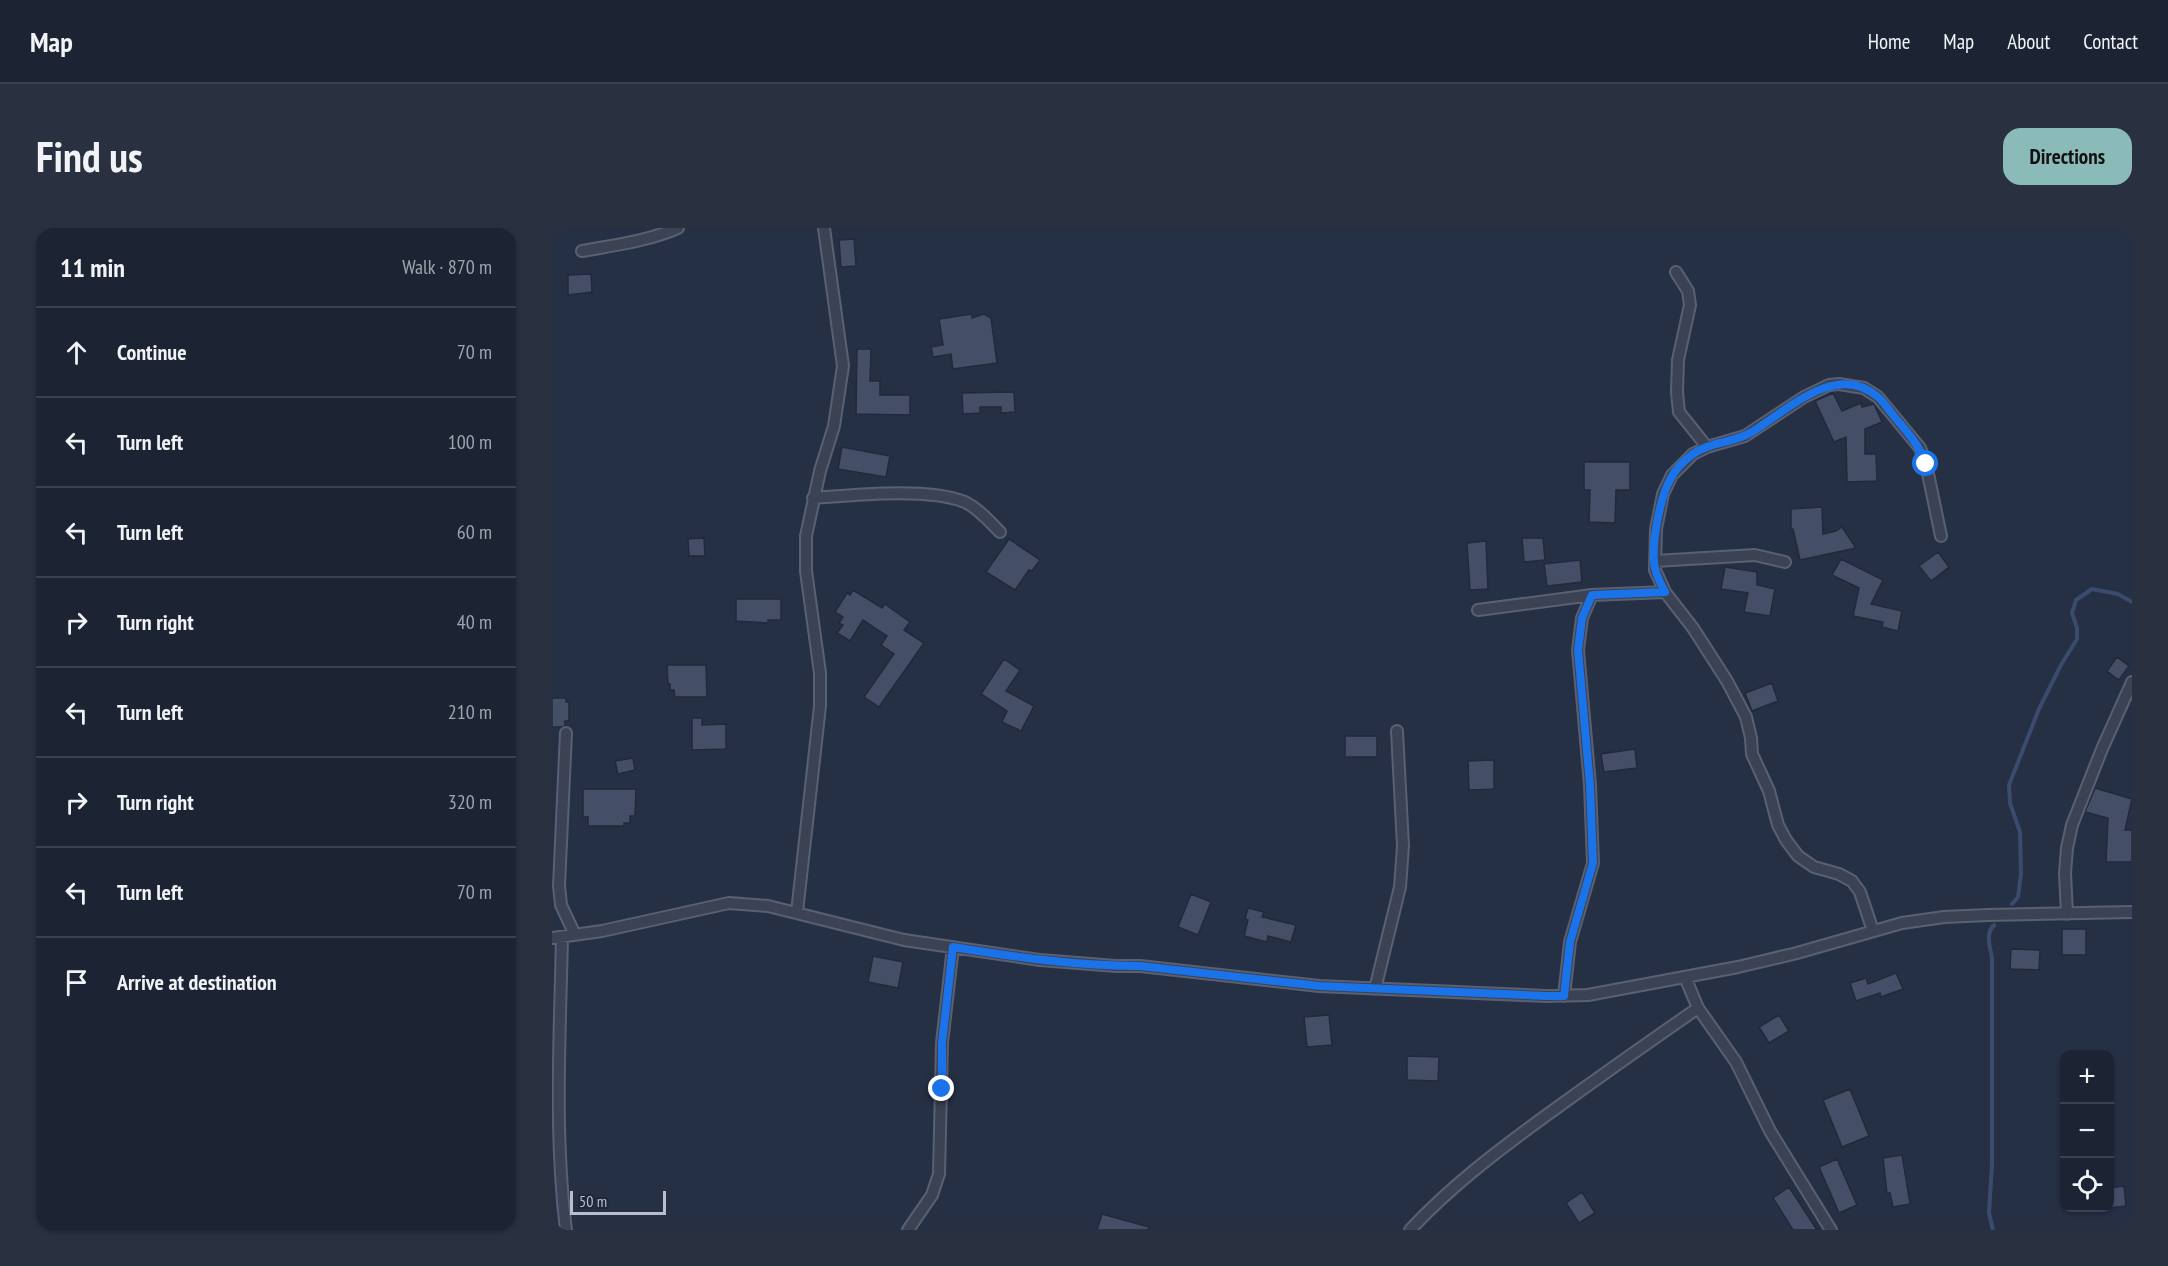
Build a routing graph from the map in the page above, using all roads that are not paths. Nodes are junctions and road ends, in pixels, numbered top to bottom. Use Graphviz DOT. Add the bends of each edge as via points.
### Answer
graph roads {
  1 [pos="678,228"];
  2 [pos="823,228"];
  3 [pos="582,251"];
  4 [pos="1676,272"];
  5 [pos="1707,447"];
  6 [pos="813,498"];
  7 [pos="1000,532"];
  8 [pos="1941,536"];
  9 [pos="1655,561"];
  10 [pos="1785,562"];
  11 [pos="1665,592"];
  12 [pos="1592,595"];
  13 [pos="1478,610"];
  14 [pos="2132,682"];
  15 [pos="1397,731"];
  16 [pos="566,733"];
  17 [pos="797,912"];
  18 [pos="2132,912"];
  19 [pos="2067,914"];
  20 [pos="1873,931"];
  21 [pos="575,935"];
  22 [pos="557,938"];
  23 [pos="953,947"];
  24 [pos="1685,977"];
  25 [pos="1375,989"];
  26 [pos="1564,996"];
  27 [pos="1698,1008"];
  28 [pos="566,1230"];
  29 [pos="908,1230"];
  30 [pos="1410,1230"];
  31 [pos="1831,1230"];
  1 -- 3 [label="street" via="634,242"];
  2 -- 6 [label="street" via="843,366 834,426"];
  4 -- 5 [label="street" via="1688,291 1690,305 1678,360 1679,412"];
  5 -- 8 [label="street" via="1745,436 1829,385 1864,388 1878,398 1920,448"];
  5 -- 9 [label="street" via="1672,475 1663,494"];
  6 -- 7 [label="street" via="867,494 947,497 981,512"];
  6 -- 17 [label="street" via="806,536 806,571 820,673 820,706"];
  9 -- 10 [label="street" via="1755,555"];
  9 -- 11 [label="street"];
  11 -- 12 [label="street"];
  11 -- 20 [label="street" via="1693,628 1746,717 1752,754 1786,840 1798,856 1814,867 1852,881 1860,892"];
  12 -- 13 [label="street"];
  12 -- 26 [label="street" via="1582,618 1578,650 1593,863 1570,942"];
  14 -- 19 [label="street" via="2072,825 2065,873"];
  15 -- 25 [label="street" via="1403,846 1400,887"];
  16 -- 21 [label="street" via="559,886 561,905"];
  17 -- 21 [label="street" via="729,903"];
  17 -- 23 [label="street" via="904,940"];
  18 -- 19 [label="street"];
  19 -- 20 [label="street" via="1944,917"];
  20 -- 24 [label="street" via="1797,953"];
  21 -- 22 [label="street"];
  22 -- 28 [label="street" via="558,1123"];
  23 -- 25 [label="street" via="1040,960"];
  23 -- 29 [label="street" via="942,1043 939,1174 932,1195"];
  24 -- 26 [label="street"];
  24 -- 27 [label="street"];
  25 -- 26 [label="street"];
  27 -- 30 [label="street" via="1484,1161"];
  27 -- 31 [label="street" via="1736,1062 1770,1131"];
}
